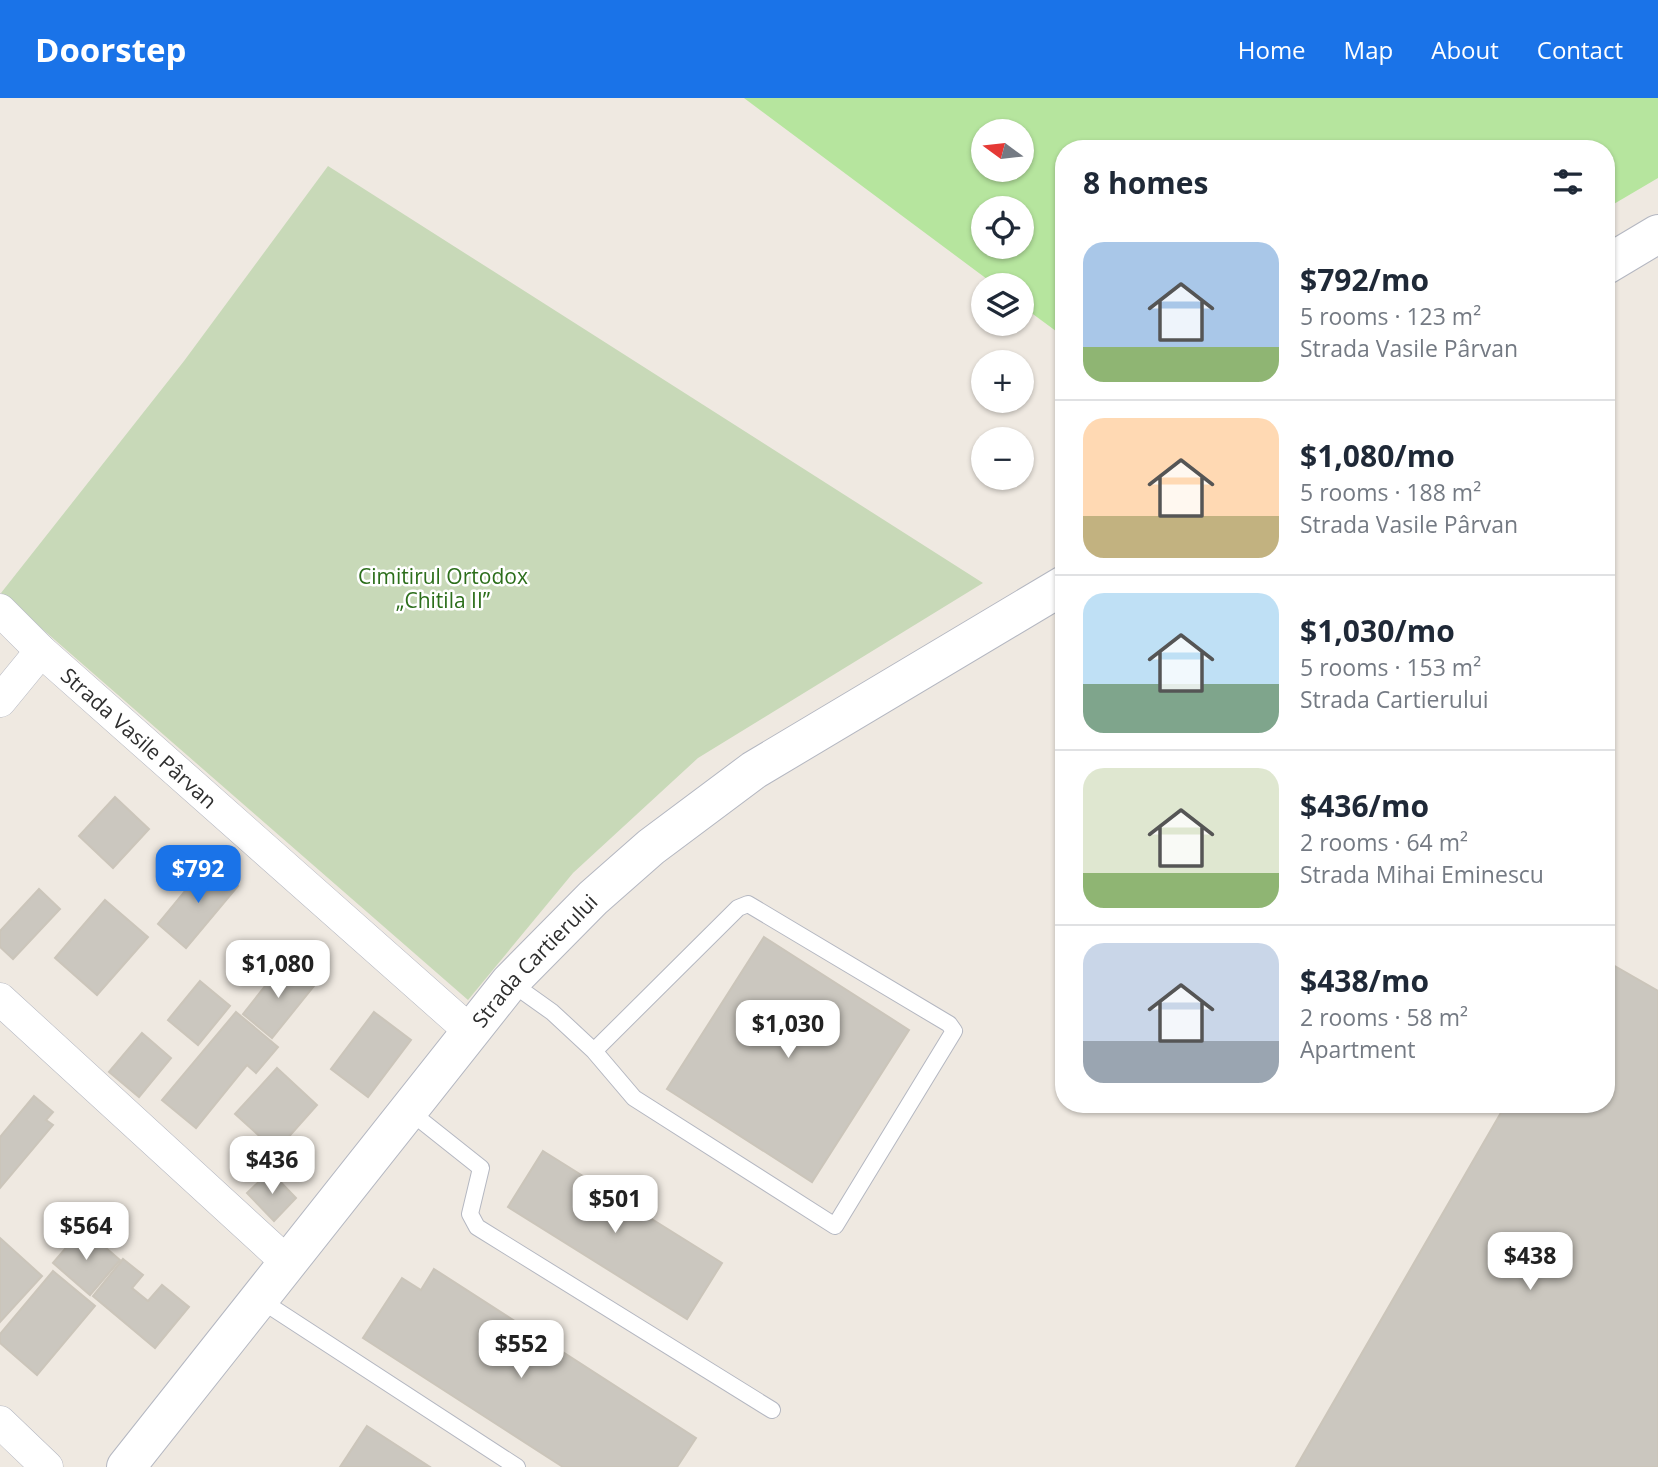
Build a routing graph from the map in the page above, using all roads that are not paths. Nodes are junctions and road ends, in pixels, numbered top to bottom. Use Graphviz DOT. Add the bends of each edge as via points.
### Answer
graph roads {
  1 [pos="1658,234"];
  2 [pos="1615,260"];
  3 [pos="1055,589"];
  4 [pos="0,610"];
  5 [pos="41,651"];
  6 [pos="0,701"];
  7 [pos="510,982"];
  8 [pos="0,999"];
  9 [pos="470,1031"];
  10 [pos="594,1051"];
  11 [pos="408,1110"];
  12 [pos="288,1264"];
  13 [pos="259,1299"];
  14 [pos="772,1410"];
  15 [pos="0,1422"];
  16 [pos="47,1467"];
  17 [pos="126,1467"];
  18 [pos="517,1467"];
  1 -- 2 [label="street"];
  3 -- 7 [label="street, Strada Cartierului" via="816,731 706,803 593,898"];
  4 -- 5 [label="street, Strada Vasile Pârvan"];
  5 -- 6 [label="street"];
  5 -- 9 [label="street, Strada Vasile Pârvan"];
  7 -- 9 [label="street, Strada Cartierului"];
  7 -- 10 [label="lane"];
  8 -- 12 [label="street"];
  9 -- 11 [label="street, Strada Cartierului"];
  10 -- 10 [label="lane" via="634,1098 835,1226 954,1031 748,904 738,908"];
  11 -- 12 [label="street, Strada Cartierului"];
  11 -- 14 [label="lane" via="481,1168 470,1214 477,1227"];
  12 -- 13 [label="street, Strada Cartierului"];
  13 -- 17 [label="street, Strada Cartierului"];
  13 -- 18 [label="lane"];
  15 -- 16 [label="street"];
}
